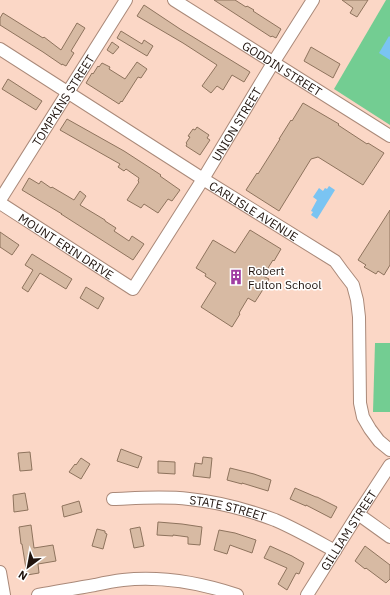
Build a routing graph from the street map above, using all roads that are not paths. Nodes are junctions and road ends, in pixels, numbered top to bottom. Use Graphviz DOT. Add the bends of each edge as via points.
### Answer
graph roads {
  1 [pos="126,0"];
  2 [pos="174,0"];
  3 [pos="313,0"];
  4 [pos="0,49"];
  5 [pos="273,63"];
  6 [pos="68,92"];
  7 [pos="390,136"];
  8 [pos="203,179"];
  9 [pos="0,200"];
  10 [pos="0,203"];
  11 [pos="133,289"];
  12 [pos="390,450"];
  13 [pos="390,465"];
  14 [pos="113,499"];
  15 [pos="358,514"];
  16 [pos="390,536"];
  17 [pos="335,551"];
  18 [pos="0,572"];
  19 [pos="4,595"];
  20 [pos="38,595"];
  21 [pos="237,595"];
  22 [pos="307,595"];
  1 -- 6 [label="street, TOMPKINS STREET"];
  2 -- 5 [label="street, GODDIN STREET"];
  3 -- 5 [label="street, UNION STREET"];
  4 -- 6 [label="street, CARLISLE AVENUE"];
  5 -- 7 [label="street, GODDIN STREET"];
  5 -- 8 [label="street, UNION STREET"];
  6 -- 8 [label="street, CARLISLE AVENUE"];
  6 -- 9 [label="street, TOMPKINS STREET"];
  8 -- 11 [label="street, UNION STREET"];
  8 -- 12 [label="street, CARLISLE AVENUE" via="335,261 353,285 359,317 360,403 363,417 379,441"];
  10 -- 11 [label="street, MOUNT ERIN DRIVE"];
  13 -- 15 [label="street, GILLIAM STREET"];
  14 -- 17 [label="street, STATE STREET" via="155,497 218,503 276,520"];
  15 -- 16 [label="street"];
  15 -- 17 [label="street, GILLIAM STREET"];
  17 -- 22 [label="street, GILLIAM STREET"];
  18 -- 19 [label="street"];
  20 -- 21 [label="street" via="122,580 146,579 196,583"];
}
